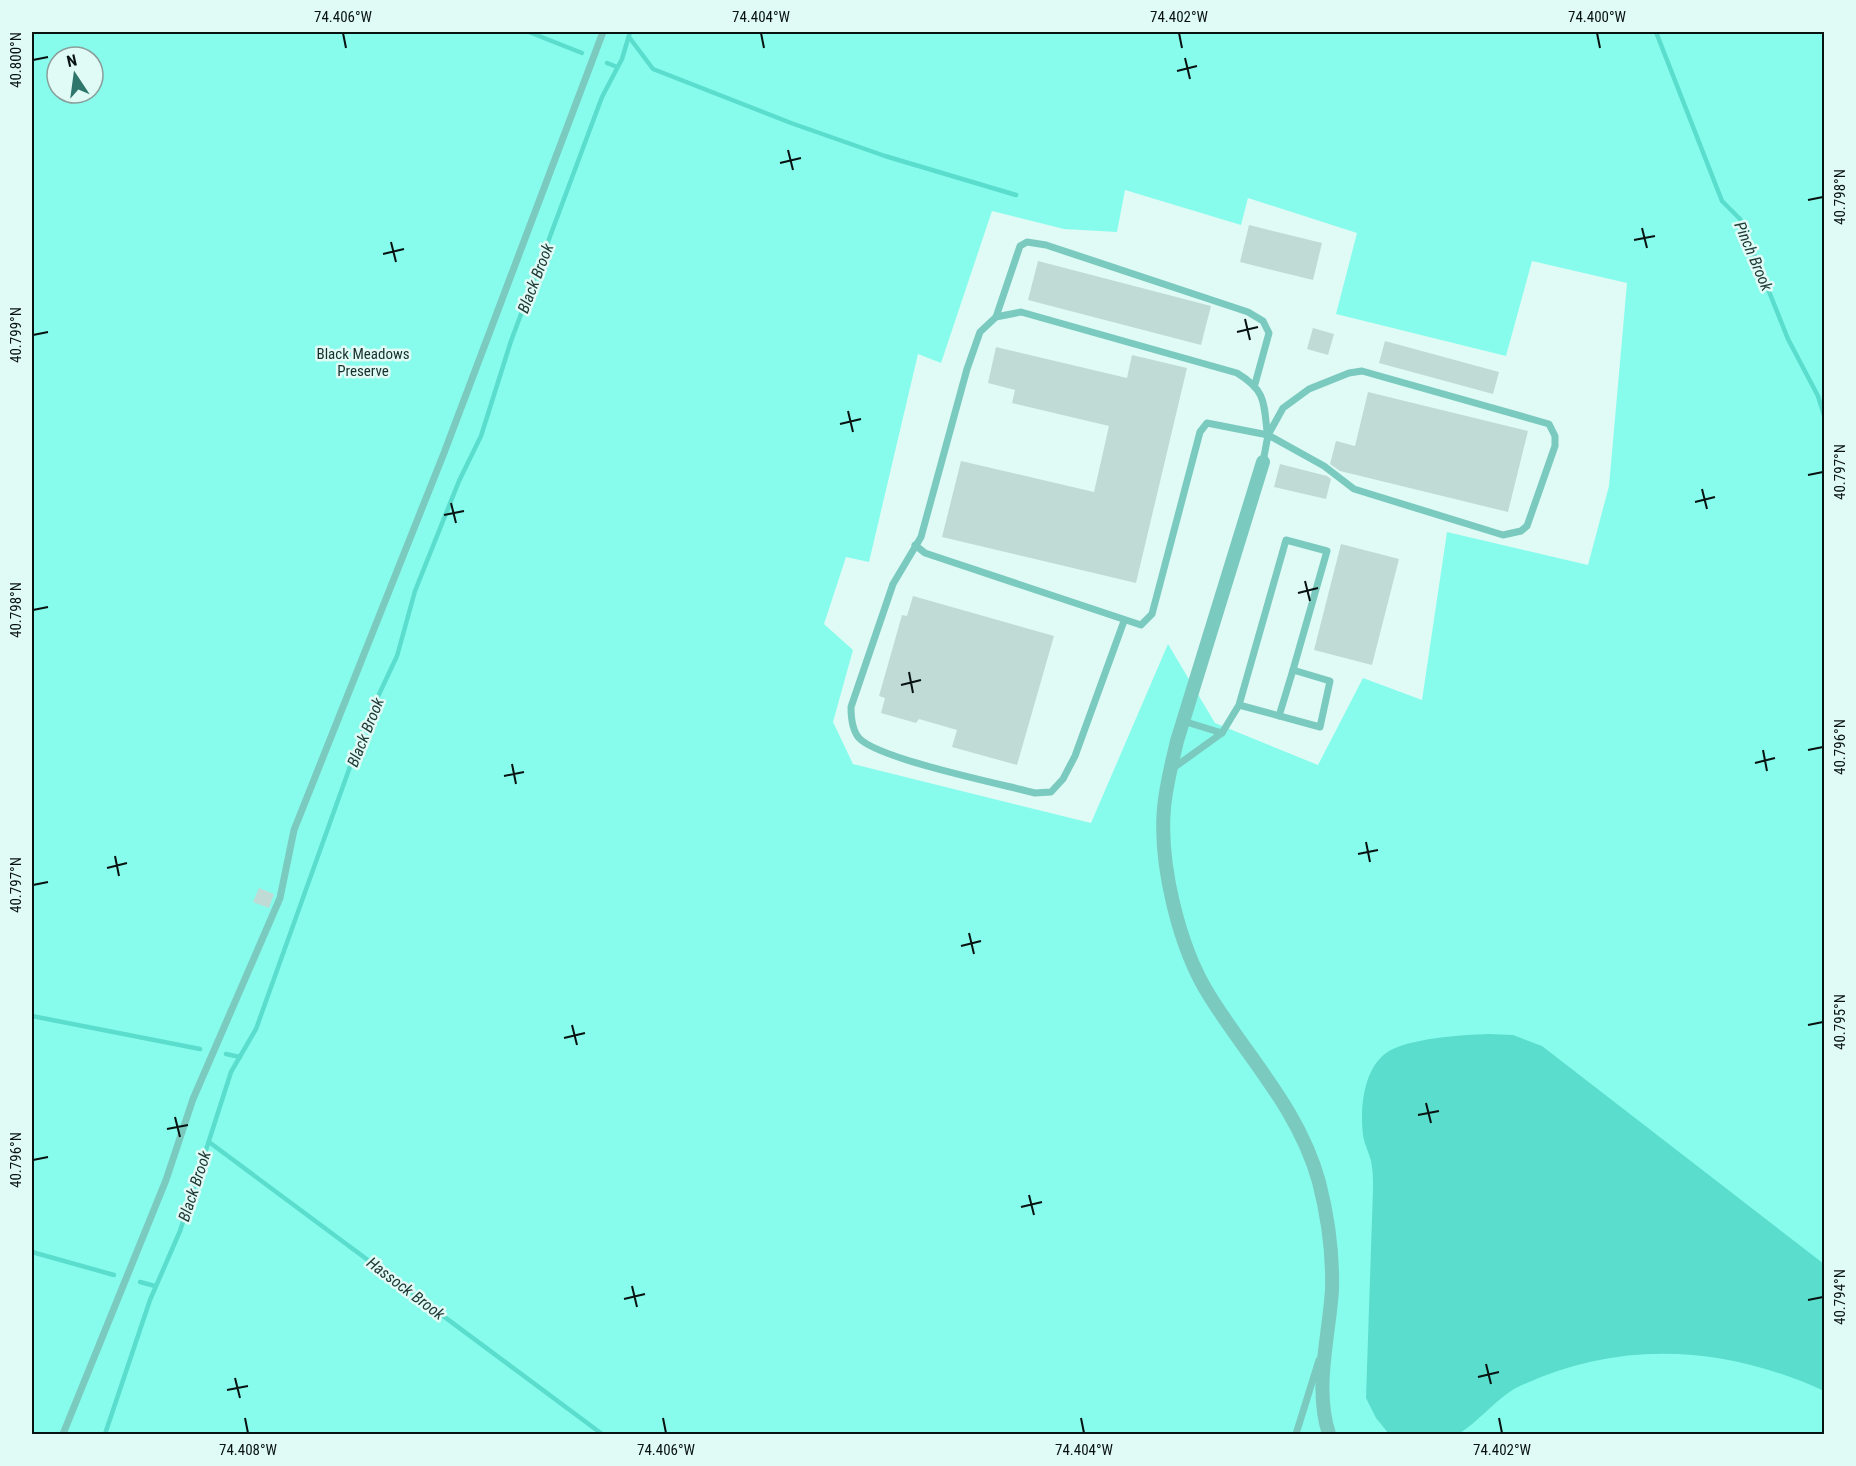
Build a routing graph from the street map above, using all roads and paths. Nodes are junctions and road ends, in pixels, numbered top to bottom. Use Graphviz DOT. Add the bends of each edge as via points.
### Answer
graph roads {
  1 [pos="603,32"];
  2 [pos="996,317"];
  3 [pos="1255,384"];
  4 [pos="1268,435"];
  5 [pos="1263,462"];
  6 [pos="915,545"];
  7 [pos="1124,621"];
  8 [pos="1293,670"];
  9 [pos="1239,705"];
  10 [pos="1279,716"];
  11 [pos="1183,721"];
  12 [pos="1222,733"];
  13 [pos="1170,771"];
  14 [pos="1328,1334"];
  15 [pos="63,1434"];
  16 [pos="1296,1434"];
  17 [pos="1329,1434"];
  1 -- 15 [label="lane" via="444,453 294,830 280,898 193,1099 166,1180"];
  2 -- 3 [label="lane" via="1022,312 1237,373"];
  2 -- 3 [label="lane" via="1020,246 1027,242 1046,245 1248,312 1263,321 1269,333"];
  2 -- 6 [label="lane" via="980,332 921,537"];
  3 -- 4 [label="lane" via="1265,405"];
  4 -- 4 [label="lane" via="1276,416 1293,399 1326,381 1362,371 1549,424 1555,446 1527,526 1503,535 1354,489 1324,466"];
  4 -- 5 [label="lane"];
  4 -- 7 [label="lane" via="1211,422 1203,425 1152,614 1141,626"];
  5 -- 11 [label="street"];
  6 -- 7 [label="lane" via="925,553"];
  6 -- 7 [label="lane" via="893,584 851,707 851,719 859,737 884,754 1035,793 1051,792 1075,756"];
  8 -- 9 [label="lane" via="1328,551 1286,540"];
  8 -- 10 [label="lane"];
  8 -- 10 [label="lane" via="1330,681 1320,727"];
  9 -- 10 [label="lane"];
  9 -- 12 [label="lane"];
  11 -- 12 [label="lane"];
  11 -- 13 [label="street"];
  12 -- 13 [label="lane"];
  13 -- 14 [label="street" via="1164,834 1180,932 1209,995 1275,1087 1308,1149 1326,1212 1331,1249"];
  14 -- 16 [label="lane"];
  14 -- 17 [label="street" via="1323,1395"];
}
